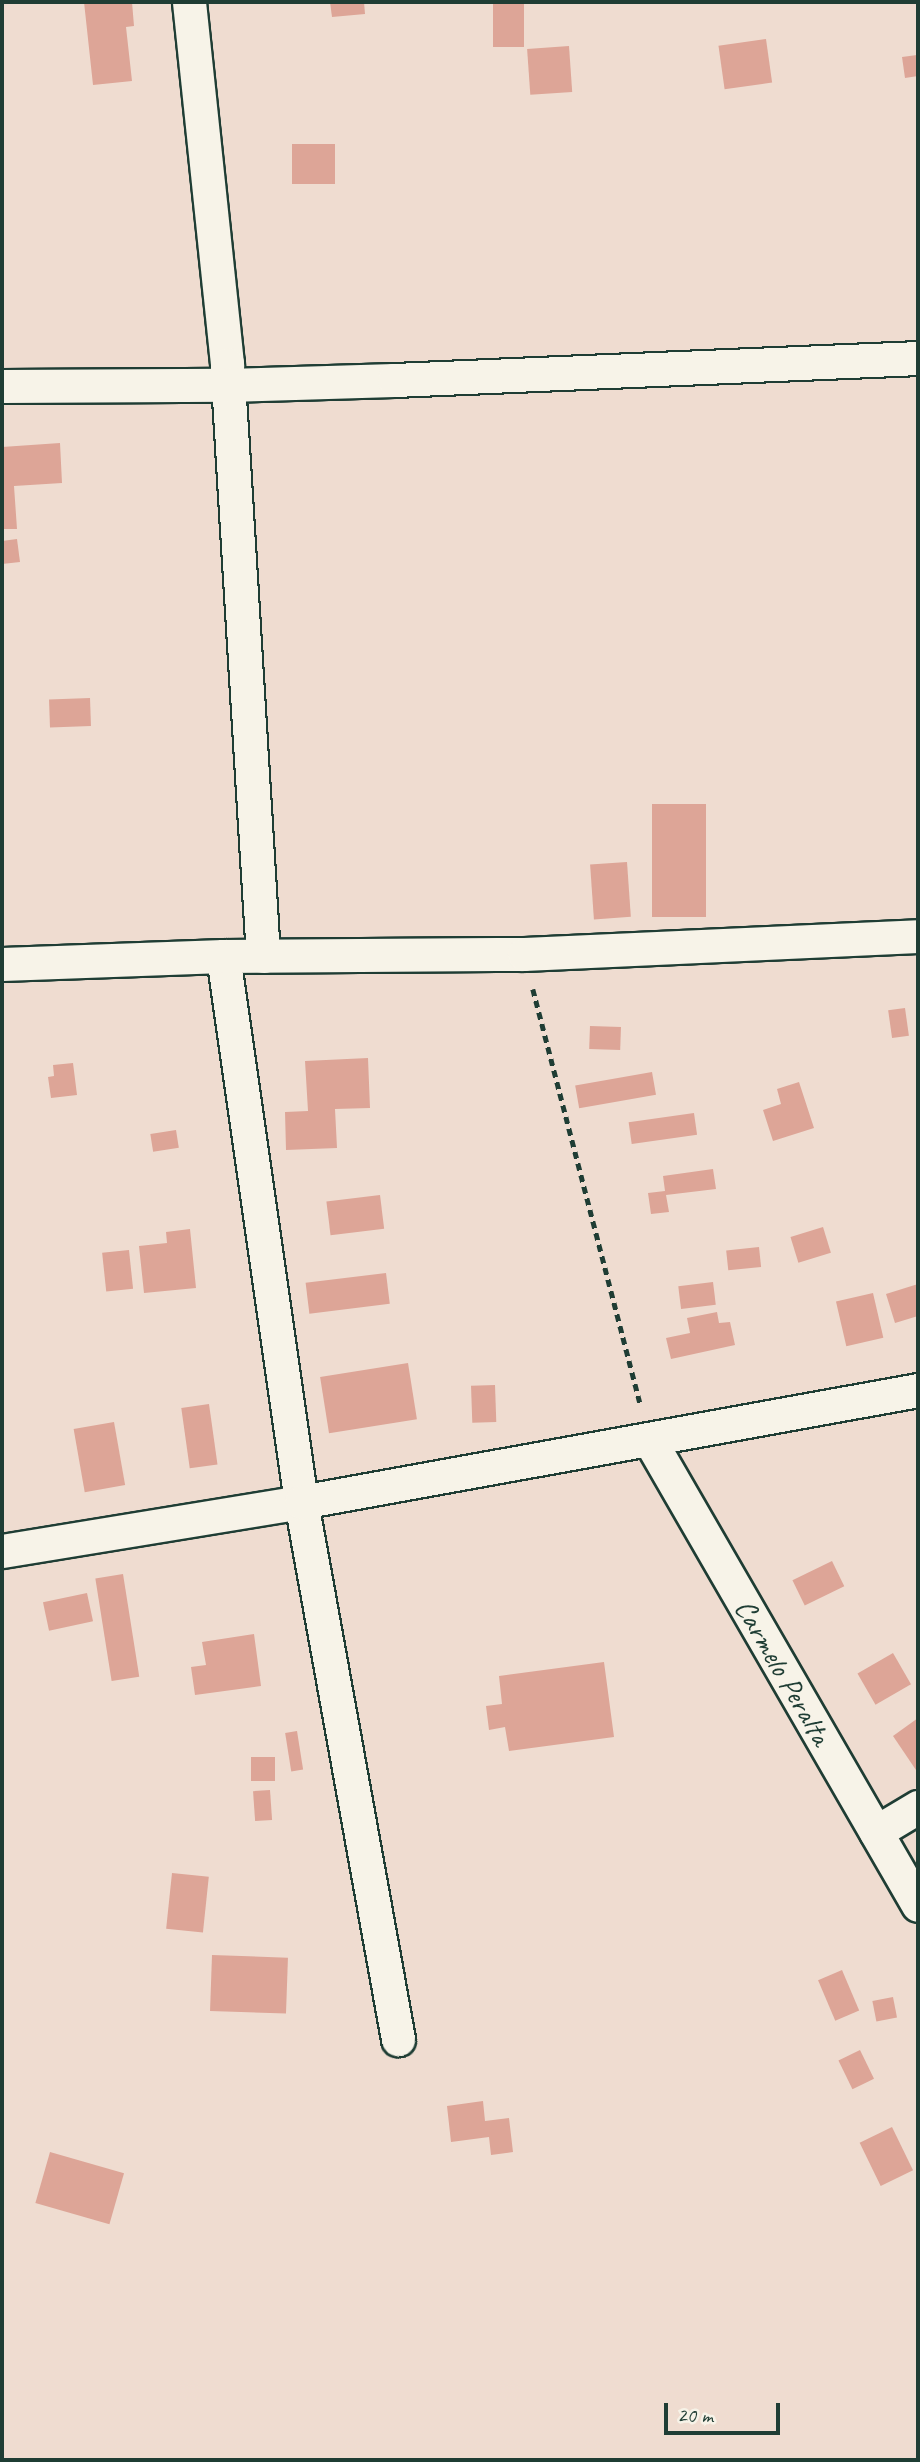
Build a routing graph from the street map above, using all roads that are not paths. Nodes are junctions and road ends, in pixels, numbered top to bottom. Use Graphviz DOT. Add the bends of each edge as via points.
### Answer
graph roads {
  1 [pos="189,2"];
  2 [pos="918,358"];
  3 [pos="228,385"];
  4 [pos="2,386"];
  5 [pos="918,936"];
  6 [pos="223,956"];
  7 [pos="263,956"];
  8 [pos="2,964"];
  9 [pos="918,1390"];
  10 [pos="649,1439"];
  11 [pos="301,1502"];
  12 [pos="2,1552"];
  13 [pos="918,1807"];
  14 [pos="876,1832"];
  15 [pos="918,1905"];
  16 [pos="398,2039"];
  1 -- 3 [label="street"];
  2 -- 3 [label="street"];
  3 -- 4 [label="street"];
  3 -- 7 [label="street"];
  5 -- 7 [label="street" via="524,954"];
  6 -- 7 [label="street"];
  6 -- 8 [label="street"];
  6 -- 11 [label="street"];
  9 -- 10 [label="street"];
  10 -- 11 [label="street"];
  10 -- 14 [label="street, Carmelo Peralta"];
  11 -- 12 [label="street"];
  11 -- 16 [label="street"];
  13 -- 14 [label="street"];
  14 -- 15 [label="street, Carmelo Peralta"];
}
